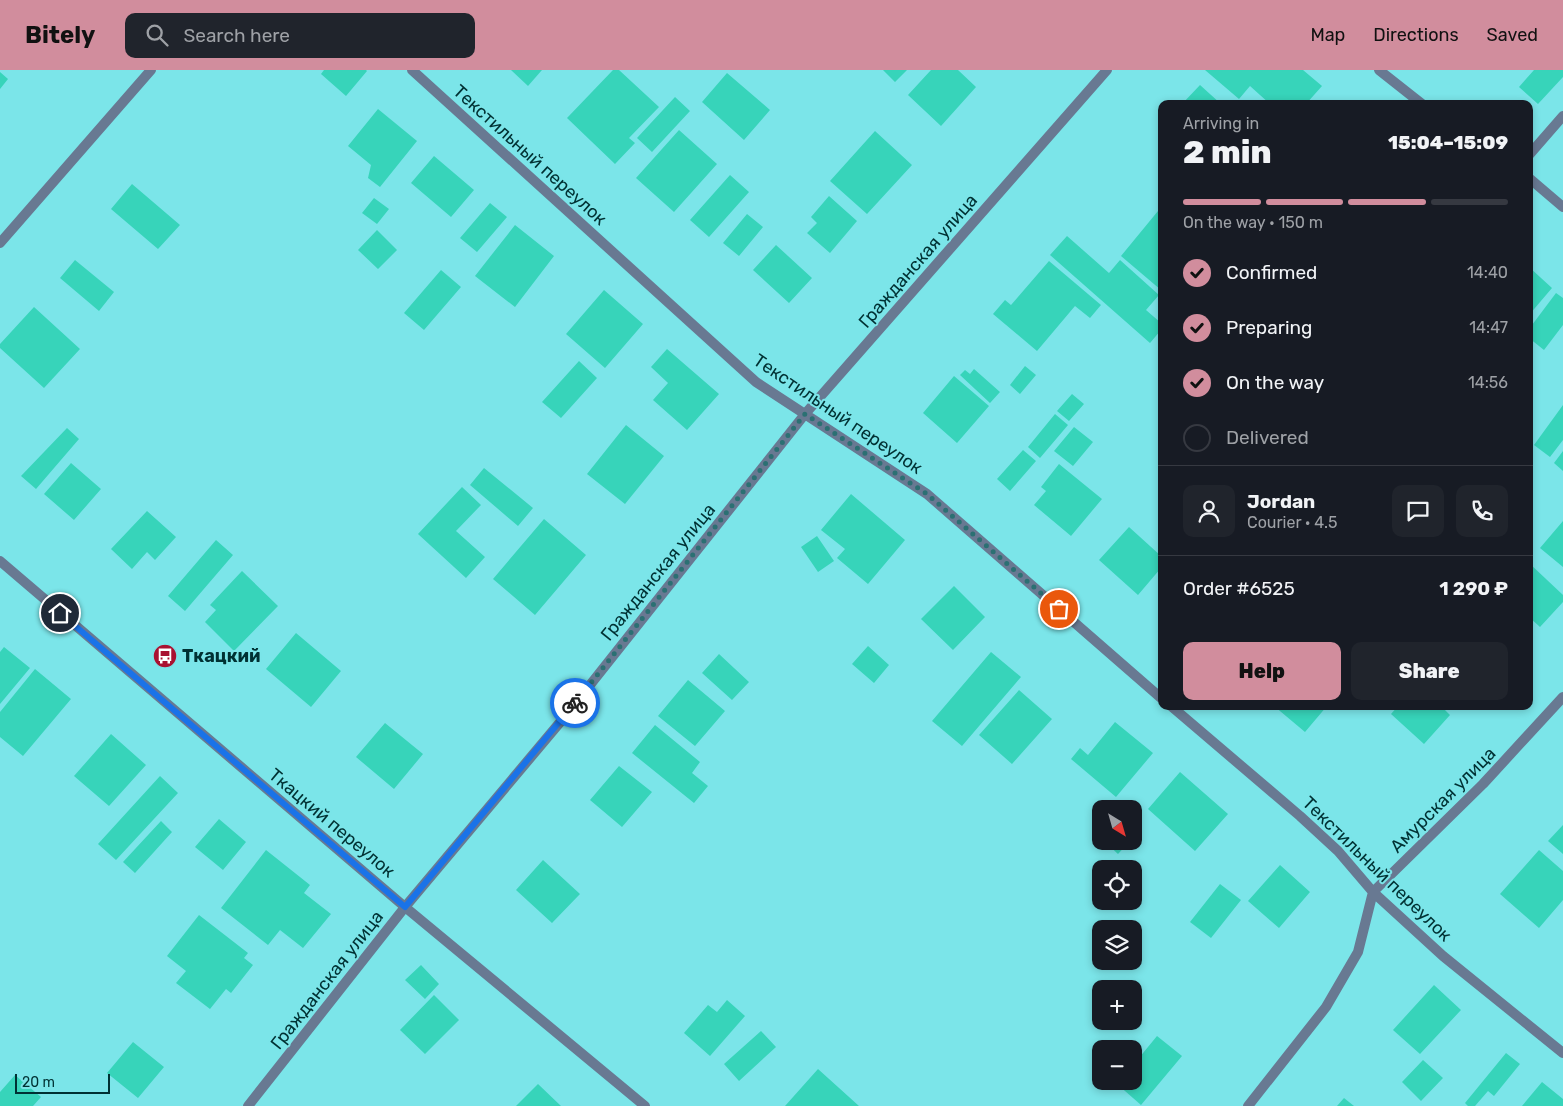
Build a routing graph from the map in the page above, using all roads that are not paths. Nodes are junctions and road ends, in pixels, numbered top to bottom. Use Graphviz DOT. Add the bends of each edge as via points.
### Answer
graph roads {
  1 [pos="151,70"];
  2 [pos="412,70"];
  3 [pos="1107,70"];
  4 [pos="1379,70"];
  5 [pos="1417,100"];
  6 [pos="1563,116"];
  7 [pos="1533,150"];
  8 [pos="1533,181"];
  9 [pos="1563,207"];
  10 [pos="0,243"];
  11 [pos="805,414"];
  12 [pos="0,562"];
  13 [pos="1158,695"];
  14 [pos="1563,697"];
  15 [pos="1176,710"];
  16 [pos="1373,892"];
  17 [pos="405,907"];
  18 [pos="1563,1053"];
  19 [pos="248,1106"];
  20 [pos="645,1106"];
  21 [pos="1248,1106"];
  1 -- 10 [label="street"];
  2 -- 11 [label="street, Текстильный переулок" via="756,382"];
  3 -- 11 [label="street, Гражданская улица"];
  4 -- 5 [label="street"];
  6 -- 7 [label="street"];
  8 -- 9 [label="street"];
  11 -- 13 [label="street, Текстильный переулок" via="927,494"];
  11 -- 17 [label="street, Гражданская улица" via="566,714"];
  12 -- 17 [label="street, Ткацкий переулок"];
  14 -- 16 [label="street, Амурская улица" via="1483,784"];
  15 -- 16 [label="street, Текстильный переулок" via="1338,851"];
  16 -- 18 [label="street, Текстильный переулок" via="1443,956"];
  16 -- 21 [label="street" via="1358,952 1326,1007"];
  17 -- 19 [label="street, Гражданская улица"];
  17 -- 20 [label="street, Ткацкий переулок"];
}
